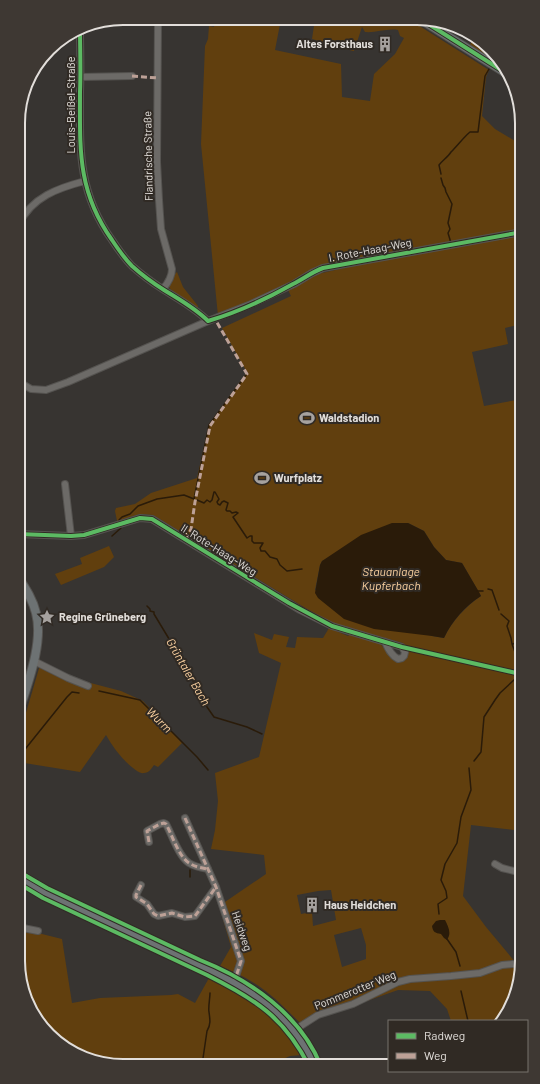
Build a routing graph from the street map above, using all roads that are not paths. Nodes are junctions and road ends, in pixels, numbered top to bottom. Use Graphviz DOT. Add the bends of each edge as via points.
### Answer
graph roads {
  1 [pos="158,25"];
  2 [pos="432,26"];
  3 [pos="80,35"];
  4 [pos="497,67"];
  5 [pos="132,76"];
  6 [pos="80,77"];
  7 [pos="85,181"];
  8 [pos="25,215"];
  9 [pos="515,233"];
  10 [pos="163,289"];
  11 [pos="208,321"];
  12 [pos="25,386"];
  13 [pos="65,484"];
  14 [pos="25,534"];
  15 [pos="71,536"];
  16 [pos="25,589"];
  17 [pos="385,642"];
  18 [pos="34,661"];
  19 [pos="88,686"];
  20 [pos="25,691"];
  21 [pos="185,818"];
  22 [pos="149,842"];
  23 [pos="495,864"];
  24 [pos="208,869"];
  25 [pos="515,871"];
  26 [pos="25,882"];
  27 [pos="141,885"];
  28 [pos="216,887"];
  29 [pos="25,928"];
  30 [pos="38,931"];
  31 [pos="515,963"];
  32 [pos="234,982"];
  33 [pos="294,1031"];
  34 [pos="311,1059"];
  1 -- 10 [label="street, Flandrische Straße" via="159,200 161,229 172,269 170,279"];
  2 -- 4 [label="main road"];
  3 -- 6 [label="street, Louis-Beißel-Straße"];
  5 -- 6 [label="street, Louis-Beißel-Straße"];
  6 -- 7 [label="street, Louis-Beißel-Straße" via="80,153"];
  7 -- 8 [label="street" via="49,193"];
  7 -- 10 [label="street, Louis-Beißel-Straße" via="98,218 121,254 132,266"];
  9 -- 11 [label="street, I. Rote-Haag-Weg" via="323,268 268,297"];
  10 -- 11 [label="street, Louis-Beißel-Straße" via="194,308"];
  11 -- 12 [label="street, I. Rote-Haag-Weg" via="52,388 31,389"];
  13 -- 15 [label="street"];
  14 -- 15 [label="street, II. Rote-Haag-Weg"];
  15 -- 17 [label="street, II. Rote-Haag-Weg" via="84,535 140,518 152,519 300,610 332,626"];
  16 -- 18 [label="main road" via="37,617 38,636"];
  18 -- 19 [label="street"];
  18 -- 20 [label="main road"];
  21 -- 24 [label="street, Heidweg"];
  22 -- 24 [label="street" via="147,831 164,823 184,859 196,867"];
  23 -- 25 [label="street"];
  24 -- 28 [label="street, Heidweg"];
  26 -- 32 [label="main road"];
  27 -- 28 [label="street" via="136,897 154,914 158,916 172,913 185,917 195,916"];
  28 -- 32 [label="street, Heidweg" via="242,962"];
  29 -- 30 [label="street"];
  31 -- 33 [label="street, Pommerotter Weg" via="502,964 480,973 398,982 353,1004 318,1015"];
  32 -- 33 [label="main road" via="264,1002"];
  33 -- 34 [label="main road"];
}
